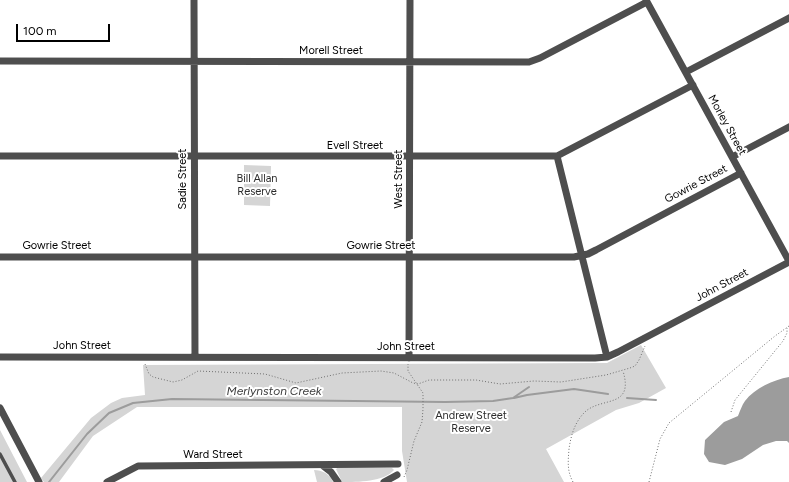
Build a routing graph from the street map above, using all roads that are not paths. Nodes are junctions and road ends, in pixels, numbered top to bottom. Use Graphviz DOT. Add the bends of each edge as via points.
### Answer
graph roads {
  1 [pos="194,0"];
  2 [pos="410,0"];
  3 [pos="647,1"];
  4 [pos="789,18"];
  5 [pos="0,61"];
  6 [pos="194,61"];
  7 [pos="410,62"];
  8 [pos="686,72"];
  9 [pos="693,85"];
  10 [pos="789,127"];
  11 [pos="0,156"];
  12 [pos="194,156"];
  13 [pos="557,156"];
  14 [pos="410,157"];
  15 [pos="732,157"];
  16 [pos="741,173"];
  17 [pos="581,255"];
  18 [pos="0,257"];
  19 [pos="194,257"];
  20 [pos="410,257"];
  21 [pos="789,261"];
  22 [pos="606,356"];
  23 [pos="0,357"];
  24 [pos="195,357"];
  25 [pos="409,358"];
  26 [pos="0,408"];
  27 [pos="0,456"];
  28 [pos="398,464"];
  29 [pos="322,465"];
  30 [pos="400,476"];
  31 [pos="15,482"];
  32 [pos="39,482"];
  33 [pos="107,482"];
  34 [pos="338,482"];
  35 [pos="384,482"];
  1 -- 6 [label="street, Sadie Street"];
  2 -- 7 [label="street, West Street"];
  3 -- 7 [label="street, Morell Street" via="534,61"];
  3 -- 8 [label="street, Morley Street"];
  4 -- 8 [label="street"];
  5 -- 6 [label="street, Morell Street"];
  6 -- 7 [label="street, Morell Street"];
  6 -- 12 [label="street, Sadie Street"];
  7 -- 14 [label="street, West Street"];
  8 -- 9 [label="street, Morley Street"];
  9 -- 13 [label="street, Evell Street"];
  9 -- 15 [label="street, Morley Street"];
  10 -- 15 [label="street"];
  11 -- 12 [label="street, Evell Street"];
  12 -- 14 [label="street, Evell Street"];
  12 -- 19 [label="street, Sadie Street"];
  13 -- 14 [label="street, Evell Street"];
  13 -- 17 [label="street"];
  14 -- 20 [label="street, West Street"];
  15 -- 16 [label="street, Morley Street"];
  16 -- 17 [label="street, Gowrie Street" via="596,250"];
  16 -- 21 [label="street, Morley Street"];
  17 -- 20 [label="street, Gowrie Street" via="567,258"];
  17 -- 22 [label="street"];
  18 -- 19 [label="street, Gowrie Street"];
  19 -- 20 [label="street, Gowrie Street"];
  19 -- 24 [label="street, Sadie Street"];
  20 -- 25 [label="street, West Street"];
  21 -- 22 [label="street, John Street"];
  22 -- 25 [label="street, John Street"];
  23 -- 24 [label="street, John Street"];
  24 -- 25 [label="street, John Street"];
  26 -- 32 [label="street"];
  27 -- 31 [label="lane"];
  28 -- 29 [label="street, Ward Street"];
  29 -- 33 [label="street, Ward Street" via="138,466"];
  29 -- 34 [label="street" via="332,472"];
  30 -- 35 [label="street"];
}
